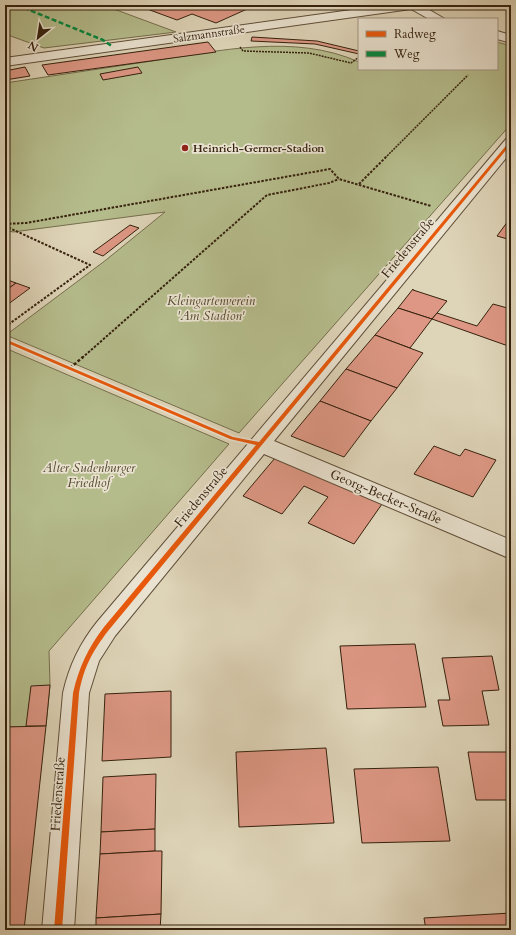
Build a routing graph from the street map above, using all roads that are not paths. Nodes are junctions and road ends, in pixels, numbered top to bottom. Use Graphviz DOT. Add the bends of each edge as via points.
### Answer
graph roads {
  1 [pos="413,5"];
  2 [pos="437,18"];
  3 [pos="498,35"];
  4 [pos="511,39"];
  5 [pos="5,62"];
  6 [pos="511,142"];
  7 [pos="260,444"];
  8 [pos="511,550"];
  9 [pos="58,930"];
  1 -- 2 [label="street"];
  1 -- 5 [label="street, Salzmannstraße"];
  3 -- 4 [label="street"];
  6 -- 7 [label="street, Friedenstraße"];
  7 -- 8 [label="street, Georg-Becker-Straße"];
  7 -- 9 [label="street, Friedenstraße" via="106,629 89,652 81,669 76,693"];
}
